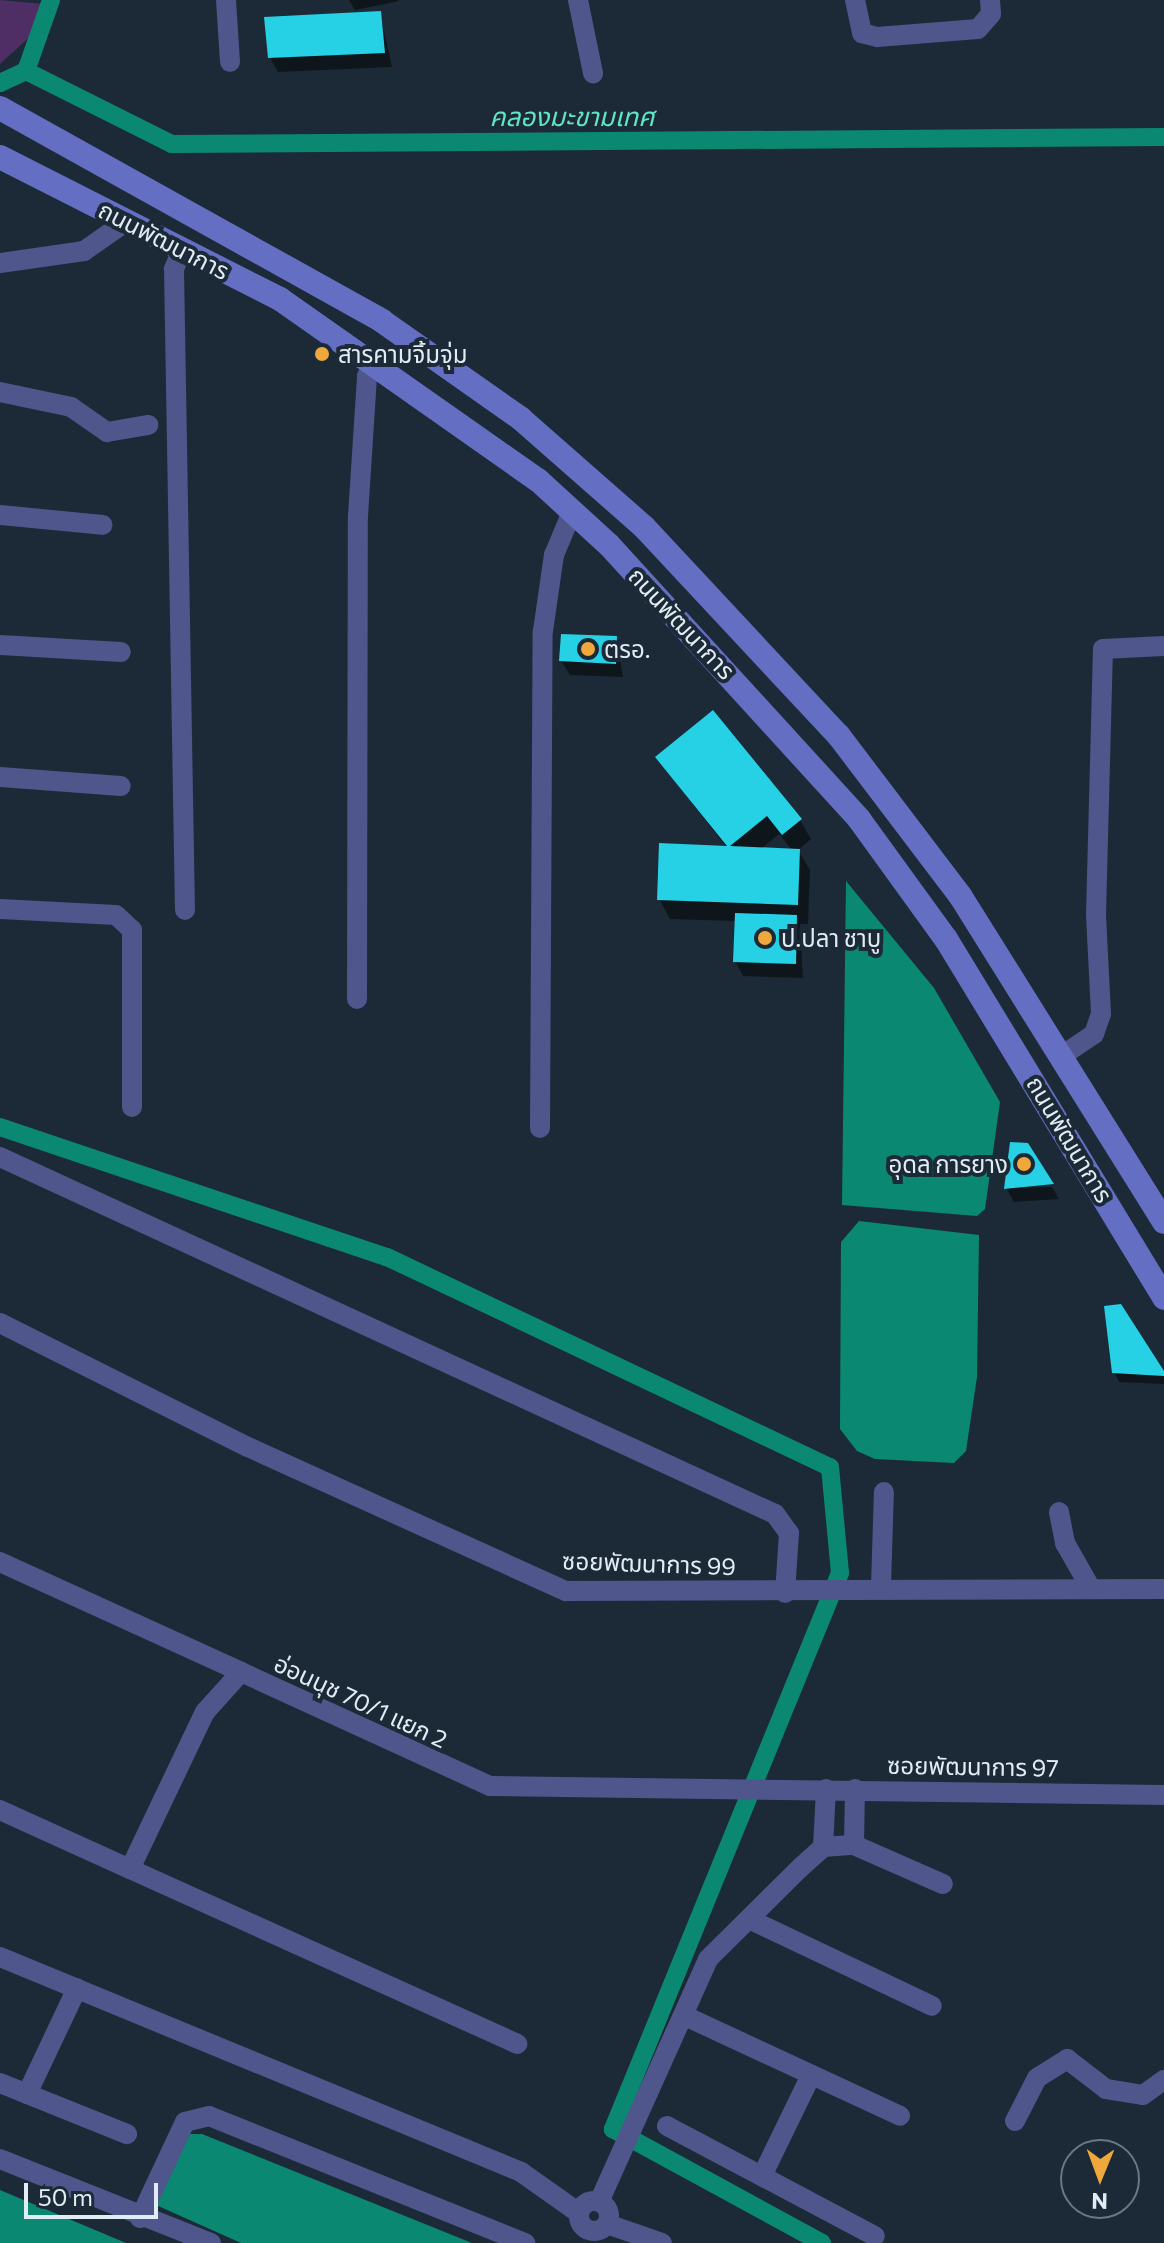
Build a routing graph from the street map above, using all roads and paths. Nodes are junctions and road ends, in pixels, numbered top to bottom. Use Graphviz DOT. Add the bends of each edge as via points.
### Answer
graph roads {
  1 [pos="226,0"];
  2 [pos="578,0"];
  3 [pos="855,0"];
  4 [pos="990,0"];
  5 [pos="230,62"];
  6 [pos="593,73"];
  7 [pos="10,114"];
  8 [pos="0,157"];
  9 [pos="127,221"];
  10 [pos="182,250"];
  11 [pos="0,263"];
  12 [pos="375,360"];
  13 [pos="0,392"];
  14 [pos="148,425"];
  15 [pos="572,512"];
  16 [pos="0,515"];
  17 [pos="103,525"];
  18 [pos="0,645"];
  19 [pos="1164,646"];
  20 [pos="121,652"];
  21 [pos="0,777"];
  22 [pos="121,786"];
  23 [pos="0,909"];
  24 [pos="185,910"];
  25 [pos="357,999"];
  26 [pos="1063,1055"];
  27 [pos="132,1107"];
  28 [pos="540,1128"];
  29 [pos="0,1157"];
  30 [pos="1164,1222"];
  31 [pos="1164,1298"];
  32 [pos="0,1323"];
  33 [pos="884,1492"];
  34 [pos="1059,1512"];
  35 [pos="0,1562"];
  36 [pos="881,1585"];
  37 [pos="1090,1587"];
  38 [pos="1164,1589"];
  39 [pos="785,1593"];
  40 [pos="241,1672"];
  41 [pos="781,1788"];
  42 [pos="826,1789"];
  43 [pos="855,1789"];
  44 [pos="1164,1795"];
  45 [pos="0,1810"];
  46 [pos="854,1845"];
  47 [pos="823,1847"];
  48 [pos="130,1869"];
  49 [pos="943,1884"];
  50 [pos="751,1920"];
  51 [pos="0,1957"];
  52 [pos="77,1988"];
  53 [pos="932,2006"];
  54 [pos="685,2016"];
  55 [pos="517,2044"];
  56 [pos="811,2075"];
  57 [pos="1164,2080"];
  58 [pos="0,2083"];
  59 [pos="27,2094"];
  60 [pos="900,2116"];
  61 [pos="1015,2121"];
  62 [pos="667,2126"];
  63 [pos="127,2134"];
  64 [pos="0,2159"];
  65 [pos="764,2172"];
  66 [pos="604,2194"];
  67 [pos="579,2213"];
  68 [pos="140,2218"];
  69 [pos="607,2224"];
  70 [pos="875,2236"];
  71 [pos="211,2243"];
  72 [pos="525,2243"];
  73 [pos="662,2243"];
  1 -- 5 [label="street"];
  2 -- 6 [label="street"];
  3 -- 4 [label="street" via="862,33 877,37 978,29 991,14"];
  7 -- 26 [label="main road, ถนนพัฒนาการ" via="382,321 520,418 644,527 839,736 961,897"];
  8 -- 9 [label="main road, ถนนพัฒนาการ"];
  9 -- 10 [label="main road, ถนนพัฒนาการ"];
  9 -- 11 [label="street" via="84,251"];
  10 -- 12 [label="main road, ถนนพัฒนาการ"];
  10 -- 24 [label="street" via="174,269"];
  12 -- 15 [label="main road, ถนนพัฒนาการ"];
  12 -- 25 [label="street" via="367,376 358,516"];
  13 -- 14 [label="street" via="71,407 107,432"];
  15 -- 28 [label="street" via="554,555 543,631"];
  15 -- 31 [label="main road, ถนนพัฒนาการ" via="859,819 946,939"];
  16 -- 17 [label="street"];
  18 -- 20 [label="street"];
  19 -- 26 [label="street" via="1103,649 1096,915 1102,1005 1094,1034"];
  21 -- 22 [label="street"];
  23 -- 27 [label="street" via="116,915 132,930"];
  26 -- 30 [label="main road, ถนนพัฒนาการ"];
  29 -- 39 [label="street" via="775,1514 789,1533"];
  32 -- 39 [label="street, ซอยพัฒนาการ 99" via="527,1578 566,1591"];
  33 -- 36 [label="street"];
  34 -- 37 [label="street" via="1065,1543"];
  35 -- 40 [label="street"];
  36 -- 37 [label="street, ซอยพัฒนาการ 99"];
  36 -- 39 [label="street, ซอยพัฒนาการ 99"];
  37 -- 38 [label="street, ซอยพัฒนาการ 99"];
  40 -- 41 [label="street, อ่อนนุช 70/1 แยก 2" via="490,1786"];
  40 -- 48 [label="street, อ่อนนุช 70/1 แยก 2" via="205,1712"];
  41 -- 42 [label="street, ซอยพัฒนาการ 97"];
  42 -- 43 [label="street, ซอยพัฒนาการ 97"];
  42 -- 47 [label="street"];
  43 -- 44 [label="street, ซอยพัฒนาการ 97"];
  43 -- 46 [label="street"];
  45 -- 48 [label="street"];
  46 -- 47 [label="street"];
  46 -- 49 [label="street"];
  47 -- 50 [label="street"];
  48 -- 55 [label="street"];
  50 -- 53 [label="street"];
  50 -- 54 [label="street" via="708,1959"];
  51 -- 52 [label="street"];
  52 -- 59 [label="street"];
  52 -- 67 [label="street" via="521,2172"];
  54 -- 56 [label="street"];
  54 -- 66 [label="street"];
  56 -- 60 [label="street"];
  56 -- 65 [label="street"];
  57 -- 61 [label="street" via="1143,2095 1106,2089 1067,2059 1037,2078"];
  58 -- 59 [label="street"];
  59 -- 63 [label="street"];
  62 -- 65 [label="street"];
  64 -- 68 [label="street"];
  65 -- 70 [label="street"];
  66 -- 67 [label="street"];
  66 -- 69 [label="street"];
  67 -- 69 [label="street" via="586,2228"];
  68 -- 71 [label="street"];
  68 -- 72 [label="street" via="185,2122 209,2116"];
  69 -- 73 [label="street"];
}
